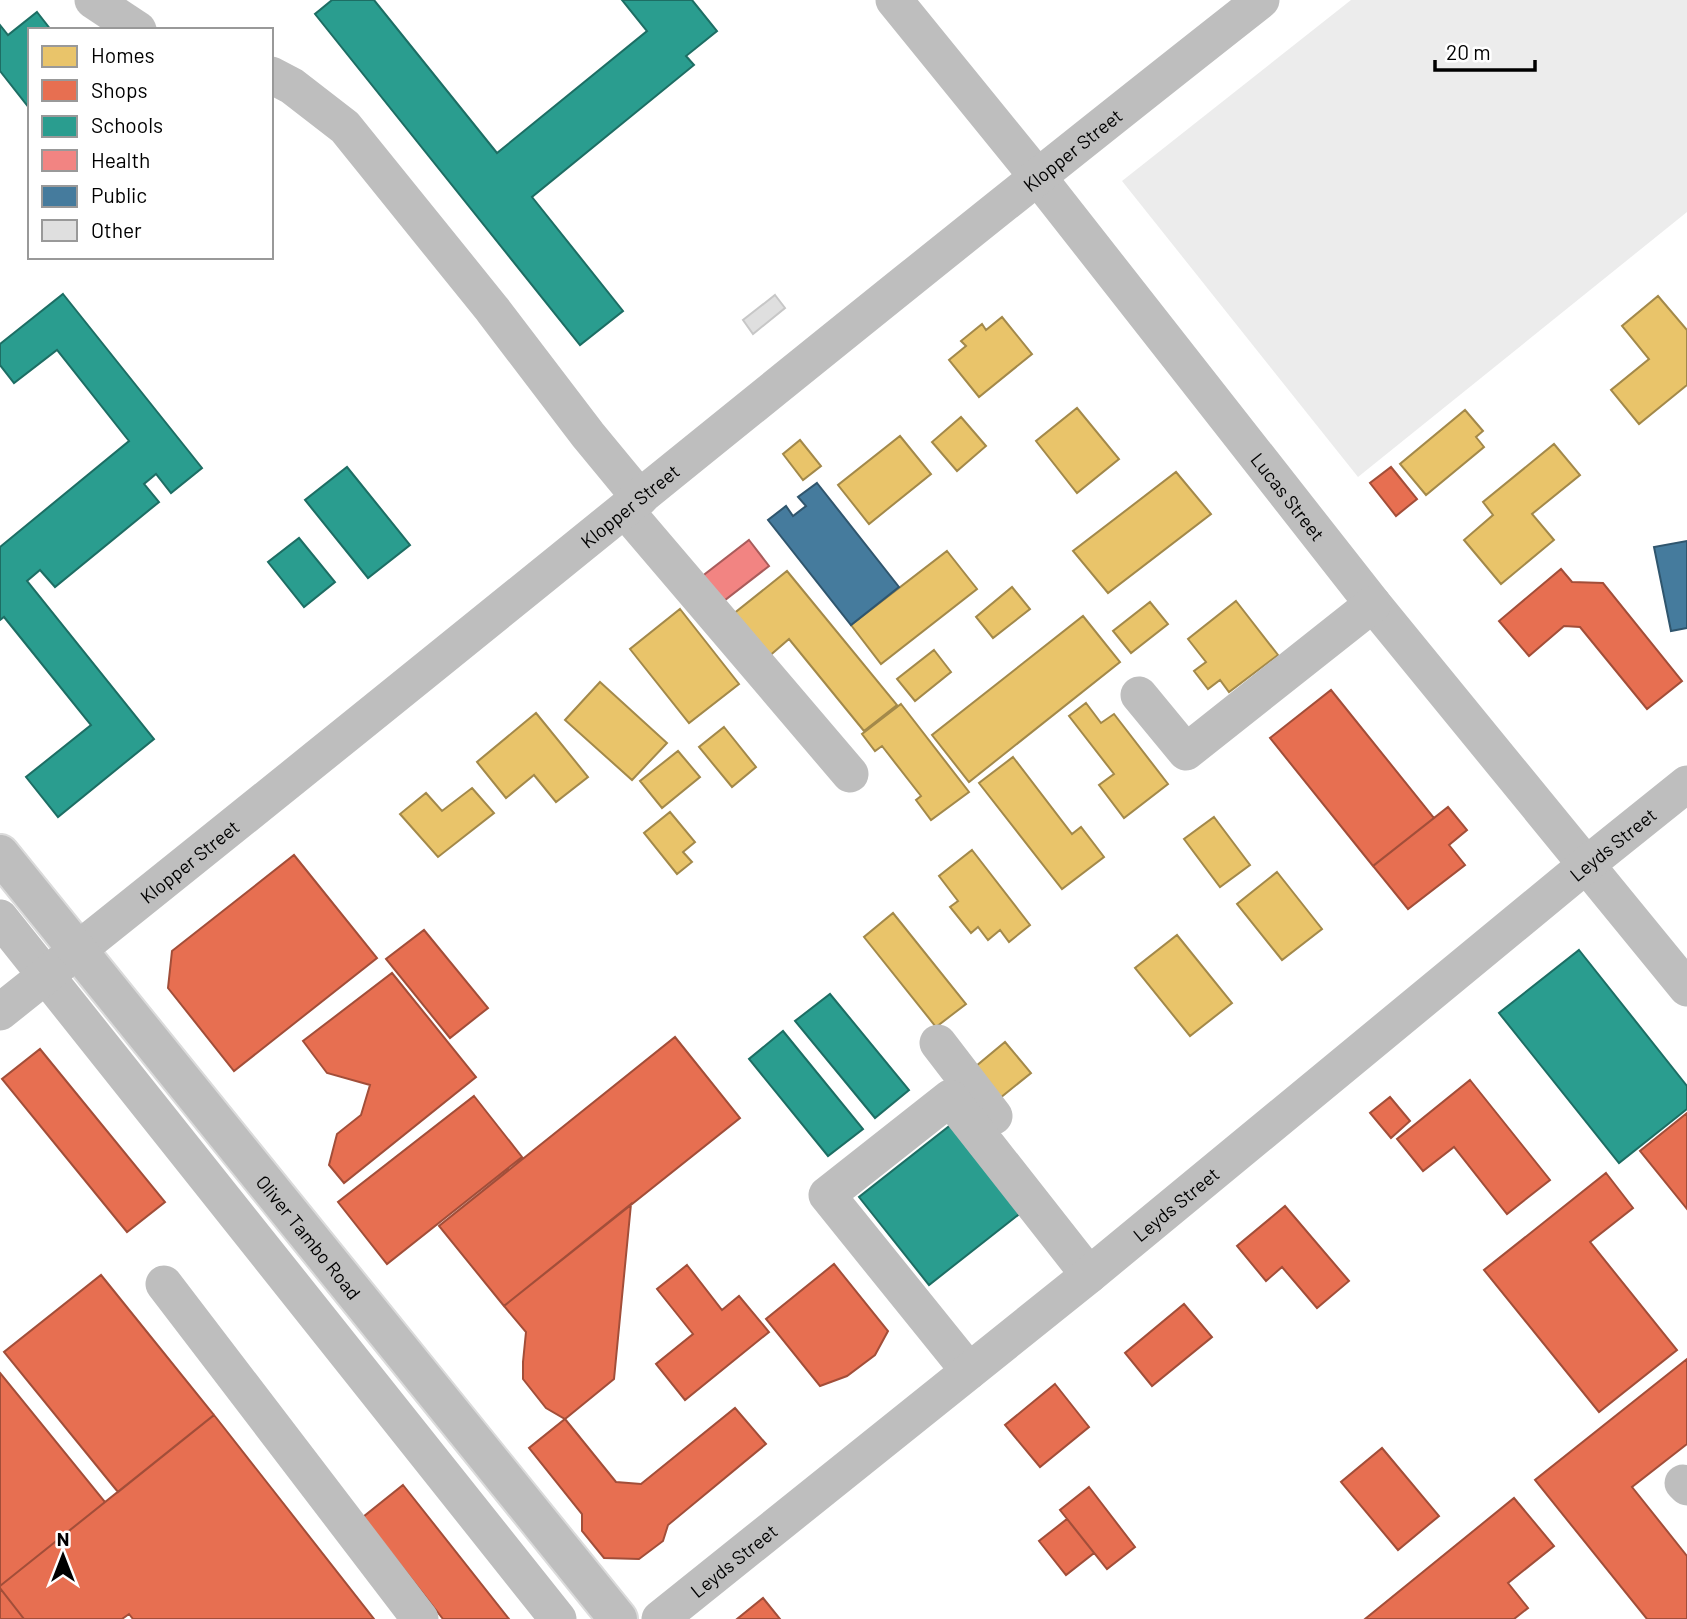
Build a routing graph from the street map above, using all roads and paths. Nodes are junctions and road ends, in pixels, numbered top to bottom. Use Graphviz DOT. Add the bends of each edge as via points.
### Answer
graph roads {
  1 [pos="93,0"];
  2 [pos="894,0"];
  3 [pos="1261,0"];
  4 [pos="135,28"];
  5 [pos="273,76"];
  6 [pos="1037,176"];
  7 [pos="633,504"];
  8 [pos="1373,604"];
  9 [pos="1139,695"];
  10 [pos="850,774"];
  11 [pos="1687,784"];
  12 [pos="0,854"];
  13 [pos="1586,864"];
  14 [pos="0,918"];
  15 [pos="77,950"];
  16 [pos="46,976"];
  17 [pos="1687,988"];
  18 [pos="0,1012"];
  19 [pos="938,1043"];
  20 [pos="1098,1268"];
  21 [pos="163,1284"];
  22 [pos="969,1371"];
  23 [pos="420,1619"];
  24 [pos="558,1619"];
  25 [pos="618,1619"];
  26 [pos="660,1619"];
  1 -- 4 [label="street"];
  2 -- 6 [label="street, Lucas Street"];
  3 -- 6 [label="street, Klopper Street"];
  5 -- 7 [label="street" via="345,127 492,309 588,435"];
  6 -- 7 [label="street, Klopper Street"];
  6 -- 8 [label="street, Lucas Street"];
  7 -- 10 [label="street"];
  7 -- 15 [label="street, Klopper Street"];
  8 -- 9 [label="street" via="1186,752"];
  8 -- 13 [label="street, Lucas Street"];
  11 -- 13 [label="street, Leyds Street"];
  12 -- 15 [label="main road, Oliver Tambo Road"];
  13 -- 17 [label="street, Lucas Street"];
  13 -- 20 [label="street, Leyds Street"];
  14 -- 16 [label="street"];
  15 -- 16 [label="street, Klopper Street"];
  15 -- 25 [label="main road, Oliver Tambo Road"];
  16 -- 18 [label="street, Klopper Street"];
  16 -- 24 [label="street"];
  19 -- 20 [label="street"];
  20 -- 22 [label="street, Leyds Street"];
  20 -- 22 [label="street" via="950,1098 827,1195"];
  21 -- 23 [label="street"];
  22 -- 26 [label="street, Leyds Street"];
}
